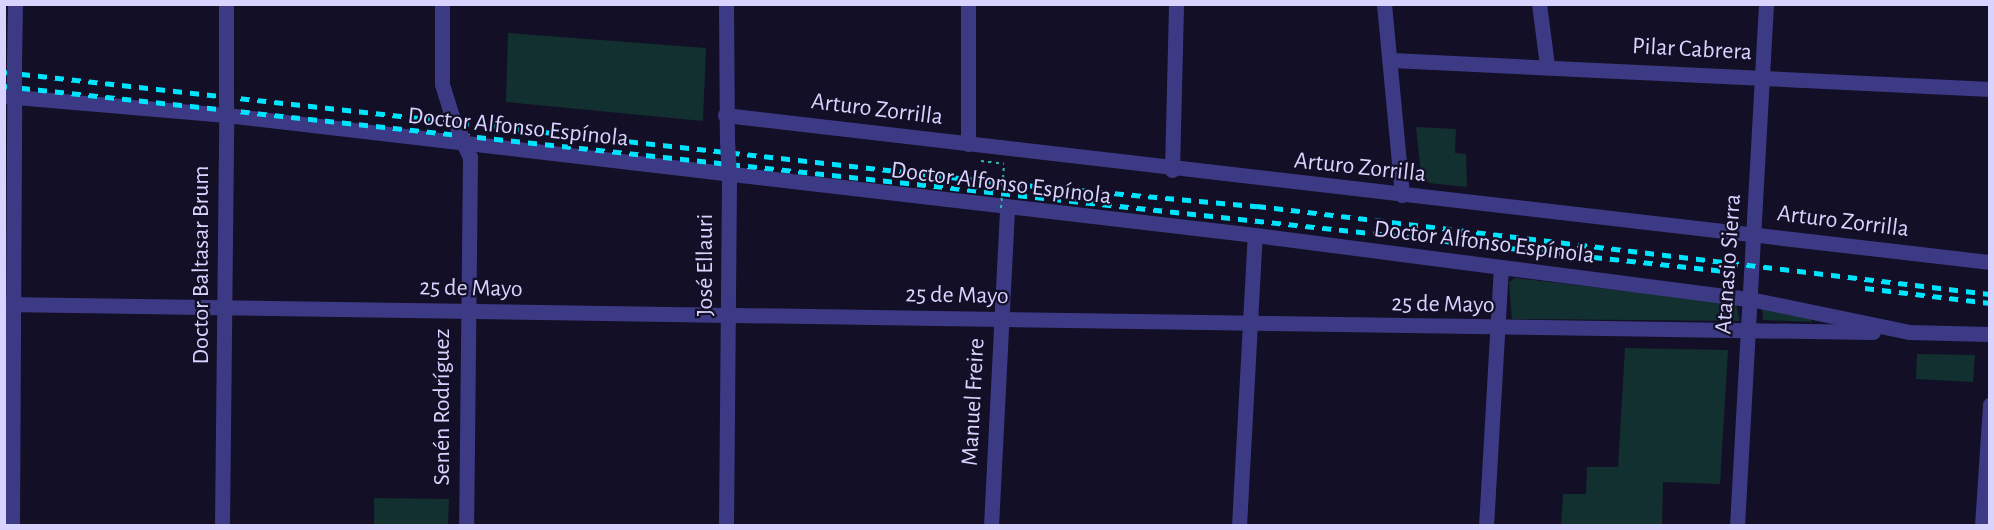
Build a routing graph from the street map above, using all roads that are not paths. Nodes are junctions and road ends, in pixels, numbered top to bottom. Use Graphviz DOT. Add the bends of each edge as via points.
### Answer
graph roads {
  1 [pos="15,4"];
  2 [pos="226,4"];
  3 [pos="442,4"];
  4 [pos="726,4"];
  5 [pos="968,4"];
  6 [pos="1176,4"];
  7 [pos="1384,4"];
  8 [pos="1539,4"];
  9 [pos="1766,4"];
  10 [pos="1392,60"];
  11 [pos="1547,65"];
  12 [pos="1763,77"];
  13 [pos="1989,89"];
  14 [pos="9,97"];
  15 [pos="226,115"];
  16 [pos="725,115"];
  17 [pos="463,142"];
  18 [pos="968,144"];
  19 [pos="1172,170"];
  20 [pos="729,173"];
  21 [pos="1402,195"];
  22 [pos="1004,208"];
  23 [pos="1754,233"];
  24 [pos="1256,235"];
  25 [pos="1989,262"];
  26 [pos="1501,268"];
  27 [pos="1750,299"];
  28 [pos="8,304"];
  29 [pos="224,306"];
  30 [pos="466,312"];
  31 [pos="728,314"];
  32 [pos="1000,319"];
  33 [pos="1251,324"];
  34 [pos="1497,329"];
  35 [pos="1748,330"];
  36 [pos="1909,332"];
  37 [pos="1989,334"];
  38 [pos="1989,404"];
  39 [pos="12,525"];
  40 [pos="222,525"];
  41 [pos="466,525"];
  42 [pos="726,525"];
  43 [pos="991,525"];
  44 [pos="1239,525"];
  45 [pos="1486,525"];
  46 [pos="1737,525"];
  47 [pos="1982,525"];
  1 -- 14 [label="street, bridge"];
  2 -- 15 [label="street, Doctor Baltasar Brum, bridge"];
  3 -- 17 [label="street, Senén Rodríguez, bridge" via="442,84"];
  4 -- 16 [label="street, José Ellauri"];
  5 -- 18 [label="street"];
  6 -- 19 [label="street"];
  7 -- 10 [label="street"];
  8 -- 11 [label="street"];
  9 -- 12 [label="street, Atanasio Sierra"];
  10 -- 11 [label="street, Pilar Cabrera"];
  10 -- 21 [label="street"];
  11 -- 12 [label="street, Pilar Cabrera"];
  12 -- 13 [label="street, Pilar Cabrera"];
  12 -- 23 [label="street, Atanasio Sierra"];
  14 -- 15 [label="street, Doctor Alfonso Espínola"];
  14 -- 28 [label="street"];
  15 -- 17 [label="street, Doctor Alfonso Espínola"];
  15 -- 29 [label="street, Doctor Baltasar Brum"];
  16 -- 18 [label="street, Arturo Zorrilla"];
  16 -- 20 [label="street, José Ellauri, bridge"];
  17 -- 20 [label="street, Doctor Alfonso Espínola"];
  17 -- 30 [label="street, Senén Rodríguez" via="470,157"];
  18 -- 19 [label="street, Arturo Zorrilla"];
  19 -- 21 [label="street, Arturo Zorrilla"];
  20 -- 22 [label="street, Doctor Alfonso Espínola"];
  20 -- 31 [label="street, José Ellauri"];
  21 -- 23 [label="street, Arturo Zorrilla"];
  22 -- 24 [label="street, Doctor Alfonso Espínola"];
  22 -- 32 [label="street, Manuel Freire"];
  23 -- 25 [label="street, Arturo Zorrilla"];
  23 -- 27 [label="street, Atanasio Sierra"];
  24 -- 26 [label="street, Doctor Alfonso Espínola"];
  24 -- 33 [label="street"];
  26 -- 27 [label="street, Doctor Alfonso Espínola"];
  26 -- 34 [label="street"];
  27 -- 35 [label="street, Atanasio Sierra"];
  27 -- 36 [label="street, Doctor Alfonso Espínola"];
  28 -- 29 [label="street, 25 de Mayo"];
  28 -- 39 [label="street"];
  29 -- 30 [label="street, 25 de Mayo"];
  29 -- 40 [label="street, Doctor Baltasar Brum"];
  30 -- 31 [label="street, 25 de Mayo"];
  30 -- 41 [label="street, Senén Rodríguez"];
  31 -- 32 [label="street, 25 de Mayo"];
  31 -- 42 [label="street, José Ellauri"];
  32 -- 33 [label="street, 25 de Mayo"];
  32 -- 43 [label="street, Manuel Freire"];
  33 -- 34 [label="street, 25 de Mayo"];
  33 -- 44 [label="street"];
  34 -- 35 [label="street, 25 de Mayo"];
  34 -- 45 [label="street"];
  35 -- 36 [label="street, 25 de Mayo"];
  35 -- 46 [label="street, Atanasio Sierra"];
  36 -- 37 [label="street, Doctor Alfonso Espínola"];
  38 -- 47 [label="street"];
}
